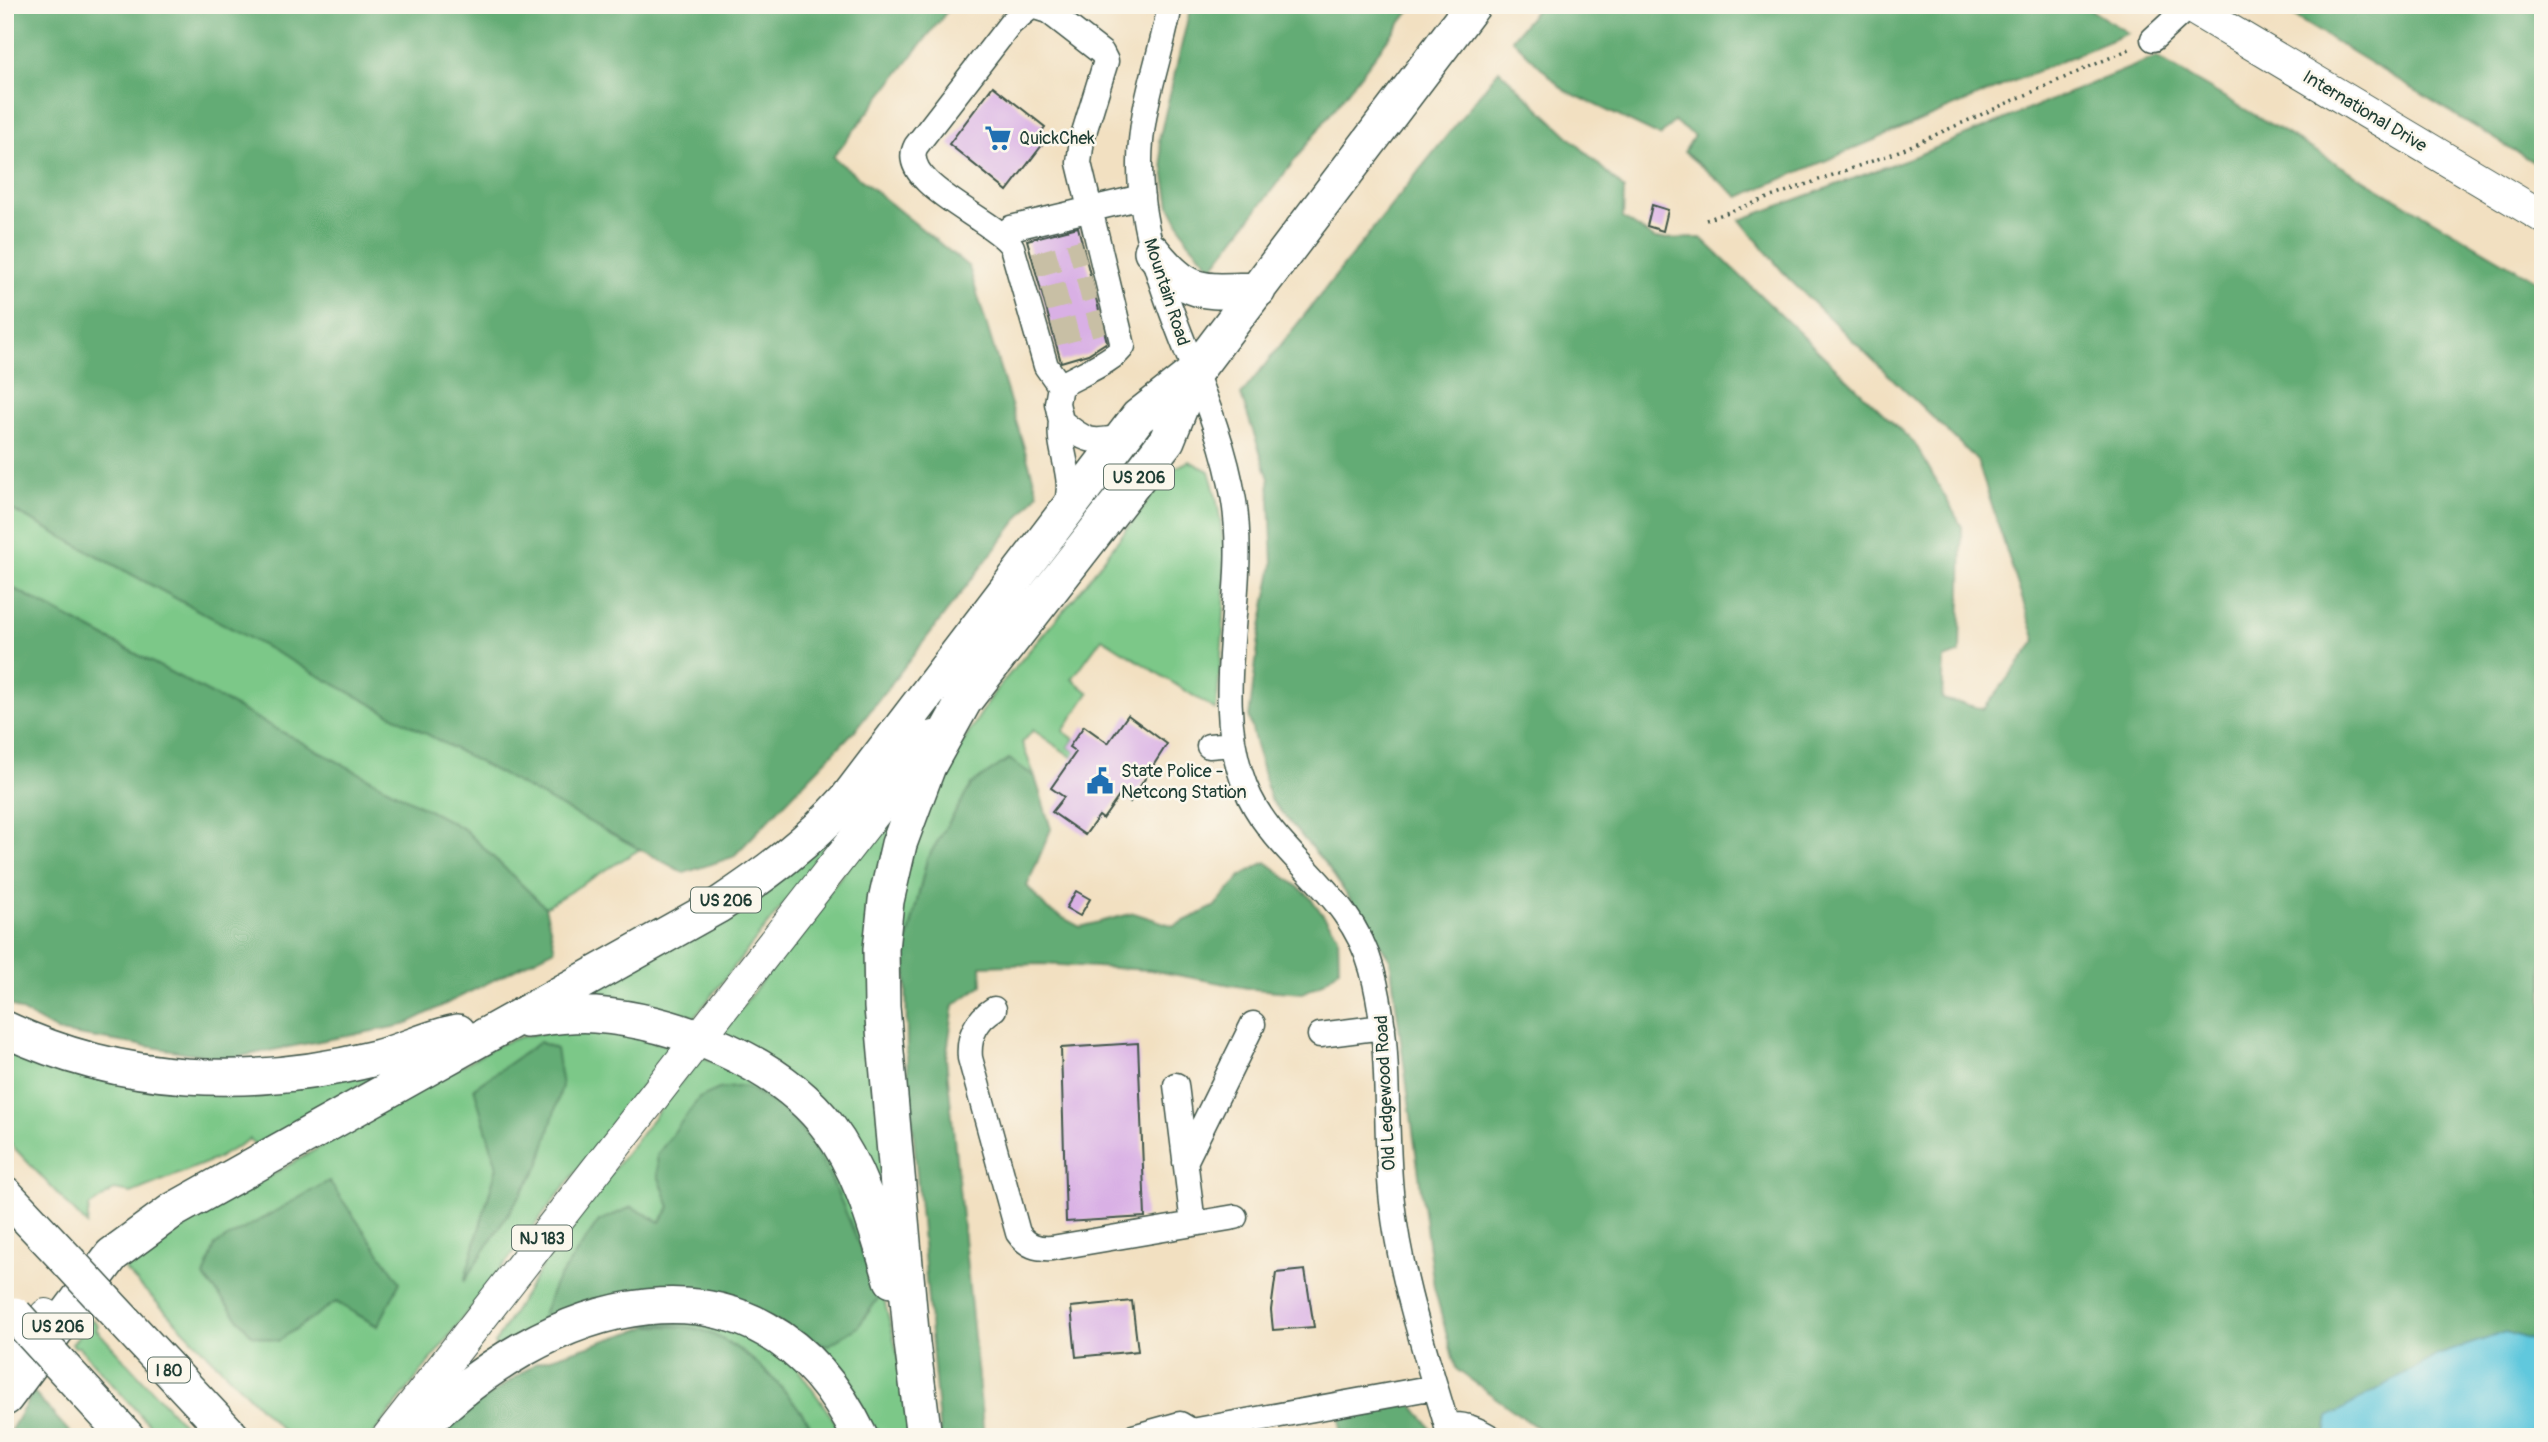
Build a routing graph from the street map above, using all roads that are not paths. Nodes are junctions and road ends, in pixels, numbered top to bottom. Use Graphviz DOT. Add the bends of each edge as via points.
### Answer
graph roads {
  1 [pos="1170,5"];
  2 [pos="1473,5"];
  3 [pos="2188,6"];
  4 [pos="2153,39"];
  5 [pos="1142,197"];
  6 [pos="1089,209"];
  7 [pos="2543,217"];
  8 [pos="1005,234"];
  9 [pos="1152,251"];
  10 [pos="1258,290"];
  11 [pos="1194,373"];
  12 [pos="1060,386"];
  13 [pos="1061,421"];
  14 [pos="1124,436"];
  15 [pos="1062,519"];
  16 [pos="964,701"];
  17 [pos="994,1009"];
  18 [pos="505,1024"];
  19 [pos="1253,1024"];
  20 [pos="1383,1027"];
  21 [pos="5,1029"];
  22 [pos="1320,1035"];
  23 [pos="697,1040"];
  24 [pos="1177,1085"];
  25 [pos="1185,1162"];
  26 [pos="5,1194"];
  27 [pos="1235,1217"];
  28 [pos="1192,1224"];
  29 [pos="112,1255"];
  30 [pos="10,1310"];
  31 [pos="912,1343"];
  32 [pos="5,1361"];
  33 [pos="1435,1387"];
  34 [pos="5,1398"];
  35 [pos="1448,1431"];
  36 [pos="1192,1434"];
  37 [pos="127,1437"];
  38 [pos="232,1437"];
  39 [pos="388,1437"];
  40 [pos="412,1437"];
  41 [pos="860,1437"];
  42 [pos="924,1437"];
  43 [pos="1133,1437"];
  44 [pos="1490,1437"];
  1 -- 5 [label="street, Mountain Road" via="1144,105"];
  2 -- 10 [label="highway, US 206"];
  3 -- 4 [label="street"];
  3 -- 7 [label="main road, International Drive"];
  5 -- 6 [label="street"];
  5 -- 9 [label="street, Mountain Road"];
  6 -- 8 [label="street" via="1011,228"];
  6 -- 8 [label="street" via="1079,156 1102,83 1104,57 1048,11 1026,8 916,146 912,158 923,177 987,228"];
  6 -- 12 [label="street" via="1101,286 1123,341 1117,356"];
  8 -- 12 [label="street" via="1026,267 1046,336 1046,366"];
  9 -- 10 [label="highway" via="1177,279 1196,290"];
  9 -- 11 [label="street, Mountain Road"];
  10 -- 11 [label="highway, US 206"];
  11 -- 14 [label="highway, US 206" via="1138,417"];
  11 -- 16 [label="highway, US 206" via="1167,440"];
  11 -- 20 [label="street, Old Ledgewood Road" via="1234,501 1236,600 1230,697 1221,745 1257,810 1340,905 1362,938"];
  12 -- 13 [label="street"];
  13 -- 14 [label="street" via="1093,441"];
  13 -- 15 [label="street" via="1059,438 1071,484"];
  14 -- 15 [label="highway, US 206"];
  15 -- 18 [label="highway, US 206" via="847,799 808,840 719,905"];
  16 -- 23 [label="main road, NJ 183"];
  16 -- 31 [label="highway, US 206" via="912,803 886,901 881,949 882,1007"];
  17 -- 28 [label="street" via="973,1033 970,1058 1018,1234 1024,1241 1052,1248"];
  18 -- 21 [label="highway" via="453,1033 374,1058 232,1078 125,1069 55,1050"];
  18 -- 23 [label="highway" via="593,1015 644,1023"];
  18 -- 29 [label="highway, US 206" via="207,1189"];
  19 -- 25 [label="street"];
  20 -- 22 [label="street"];
  20 -- 33 [label="street, Old Ledgewood Road" via="1394,1216 1404,1273"];
  23 -- 31 [label="highway" via="769,1073 798,1095 829,1129 870,1211"];
  23 -- 39 [label="main road, NJ 183"];
  24 -- 25 [label="street"];
  25 -- 28 [label="street"];
  26 -- 38 [label="highway, I 80, bridge"];
  27 -- 28 [label="street"];
  29 -- 32 [label="main road" via="50,1311"];
  29 -- 34 [label="highway, US 206"];
  30 -- 37 [label="highway, bridge"];
  31 -- 42 [label="highway, US 206"];
  33 -- 35 [label="street, Old Ledgewood Road"];
  33 -- 36 [label="street"];
  35 -- 44 [label="street" via="1456,1423"];
  36 -- 43 [label="street" via="1181,1424"];
  40 -- 41 [label="highway" via="471,1382 530,1345 620,1311 658,1304 716,1309 778,1336 832,1387"];
}
